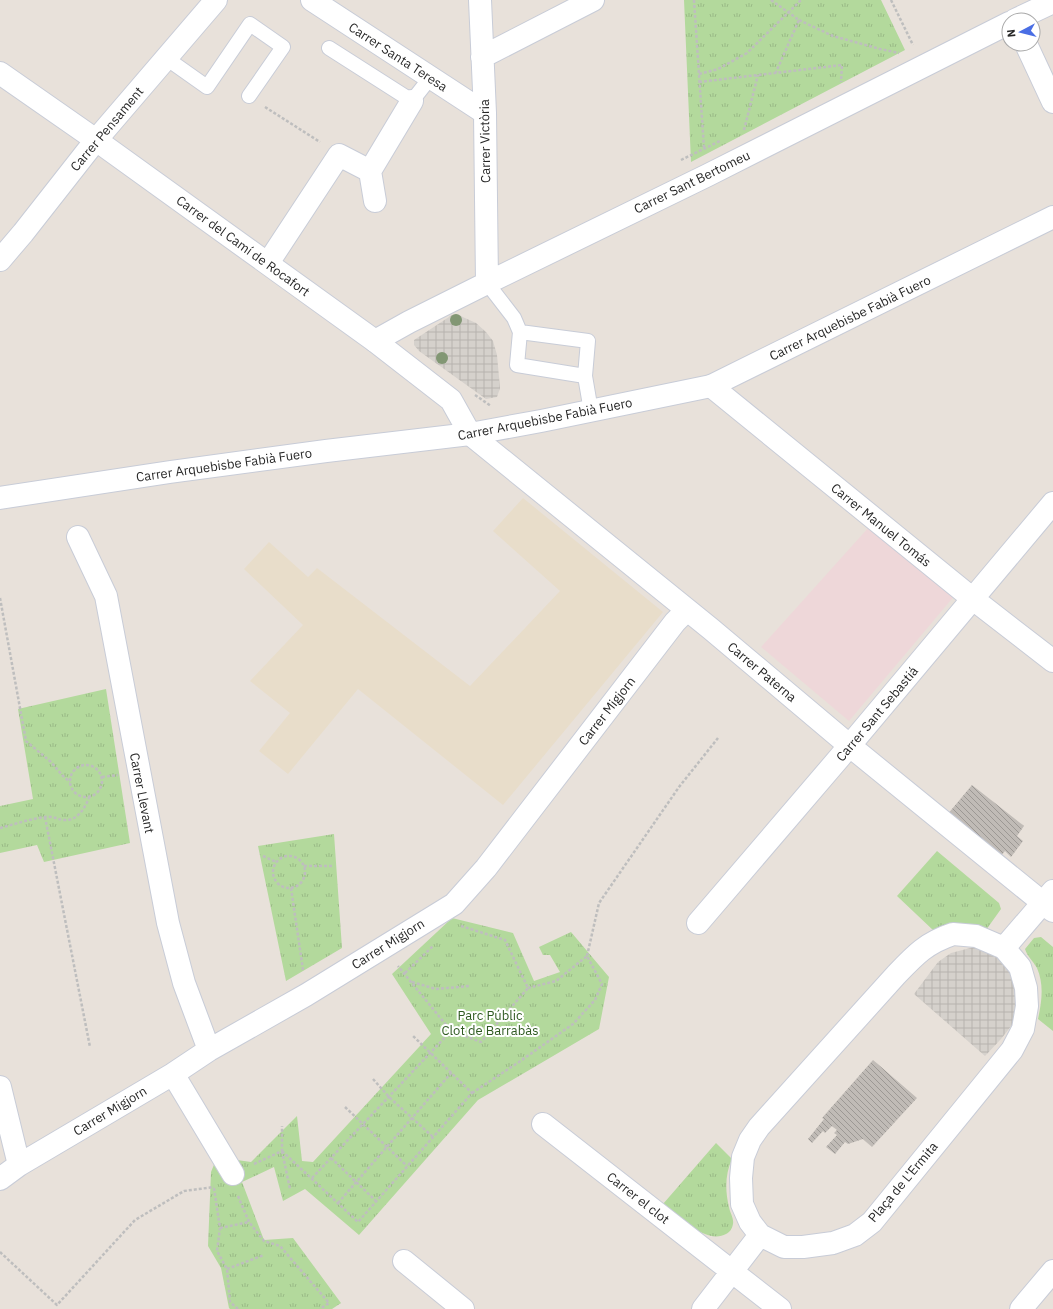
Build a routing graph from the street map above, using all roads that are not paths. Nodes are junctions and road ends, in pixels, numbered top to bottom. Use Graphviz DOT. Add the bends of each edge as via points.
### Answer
graph roads {
  1 [pos="216,0"];
  2 [pos="312,0"];
  3 [pos="480,0"];
  4 [pos="593,0"];
  5 [pos="1053,2"];
  6 [pos="1032,12"];
  7 [pos="1001,27"];
  8 [pos="329,48"];
  9 [pos="1030,52"];
  10 [pos="482,57"];
  11 [pos="166,58"];
  12 [pos="0,73"];
  13 [pos="430,78"];
  14 [pos="249,96"];
  15 [pos="412,101"];
  16 [pos="1053,102"];
  17 [pos="484,113"];
  18 [pos="96,140"];
  19 [pos="370,171"];
  20 [pos="375,201"];
  21 [pos="1053,217"];
  22 [pos="0,260"];
  23 [pos="268,263"];
  24 [pos="487,283"];
  25 [pos="520,332"];
  26 [pos="375,341"];
  27 [pos="585,376"];
  28 [pos="711,386"];
  29 [pos="591,411"];
  30 [pos="470,434"];
  31 [pos="0,498"];
  32 [pos="1053,503"];
  33 [pos="78,537"];
  34 [pos="973,600"];
  35 [pos="687,610"];
  36 [pos="1053,661"];
  37 [pos="850,746"];
  38 [pos="1050,901"];
  39 [pos="698,923"];
  40 [pos="1004,948"];
  41 [pos="209,1050"];
  42 [pos="174,1074"];
  43 [pos="0,1087"];
  44 [pos="543,1124"];
  45 [pos="19,1165"];
  46 [pos="233,1174"];
  47 [pos="0,1179"];
  48 [pos="760,1235"];
  49 [pos="404,1261"];
  50 [pos="1053,1271"];
  51 [pos="733,1272"];
  52 [pos="463,1309"];
  53 [pos="703,1309"];
  54 [pos="780,1309"];
  55 [pos="1021,1309"];
  1 -- 11 [label="street, Carrer Pensament"];
  2 -- 13 [label="street, Carrer Santa Teresa"];
  3 -- 10 [label="street, Carrer Victòria"];
  4 -- 10 [label="street"];
  5 -- 6 [label="street"];
  7 -- 24 [label="street, Carrer Sant Bertomeu"];
  8 -- 15 [label="lane"];
  9 -- 16 [label="street"];
  10 -- 17 [label="street, Carrer Victòria"];
  11 -- 14 [label="lane" via="207,87 250,24 283,47"];
  11 -- 18 [label="street, Carrer Pensament"];
  12 -- 18 [label="street, Carrer del Camí de Rocafort"];
  13 -- 15 [label="lane"];
  13 -- 17 [label="street, Carrer Santa Teresa"];
  15 -- 19 [label="street"];
  17 -- 24 [label="street, Carrer Victòria"];
  18 -- 22 [label="street, Carrer Pensament"];
  18 -- 23 [label="street, Carrer del Camí de Rocafort"];
  19 -- 20 [label="street"];
  19 -- 23 [label="street" via="339,154"];
  21 -- 28 [label="street, Carrer Arquebisbe Fabià Fuero"];
  23 -- 26 [label="street, Carrer del Camí de Rocafort"];
  24 -- 25 [label="lane" via="514,318"];
  24 -- 26 [label="street, Carrer Sant Bertomeu"];
  25 -- 27 [label="lane" via="517,365"];
  25 -- 27 [label="lane" via="588,341"];
  26 -- 30 [label="street, Carrer del Camí de Rocafort" via="451,400"];
  27 -- 29 [label="lane"];
  28 -- 29 [label="street, Carrer Arquebisbe Fabià Fuero"];
  28 -- 34 [label="street, Carrer Manuel Tomás"];
  29 -- 30 [label="street, Carrer Arquebisbe Fabià Fuero"];
  30 -- 31 [label="street, Carrer Arquebisbe Fabià Fuero" via="178,471"];
  30 -- 35 [label="street, Carrer Paterna"];
  32 -- 34 [label="street, Carrer Sant Sebastiá"];
  33 -- 41 [label="street, Carrer Llevant" via="106,596 168,923 184,983"];
  34 -- 36 [label="street, Carrer Manuel Tomás"];
  34 -- 37 [label="street, Carrer Sant Sebastiá"];
  35 -- 37 [label="street, Carrer Paterna"];
  35 -- 41 [label="street, Carrer Migjorn" via="675,622 486,868 454,904 306,995"];
  37 -- 38 [label="street, Carrer Paterna"];
  37 -- 39 [label="street, Carrer Sant Sebastiá"];
  38 -- 40 [label="street"];
  40 -- 48 [label="street, Plaça de L'Ermita" via="976,936 953,934 938,939 920,951 759,1127 743,1157 741,1178 742,1204 750,1222"];
  40 -- 48 [label="street, Plaça de L'Ermita" via="1020,967 1026,988 1027,1006 1023,1029 1012,1050 872,1222 855,1235 833,1244 784,1247"];
  41 -- 42 [label="street, Carrer Migjorn"];
  42 -- 45 [label="street, Carrer Migjorn"];
  42 -- 46 [label="street"];
  43 -- 45 [label="street"];
  44 -- 51 [label="street, Carrer el clot"];
  45 -- 47 [label="street, Carrer Migjorn"];
  48 -- 51 [label="street"];
  49 -- 52 [label="street"];
  50 -- 55 [label="street"];
  51 -- 53 [label="street"];
  51 -- 54 [label="street, Carrer el clot"];
}
